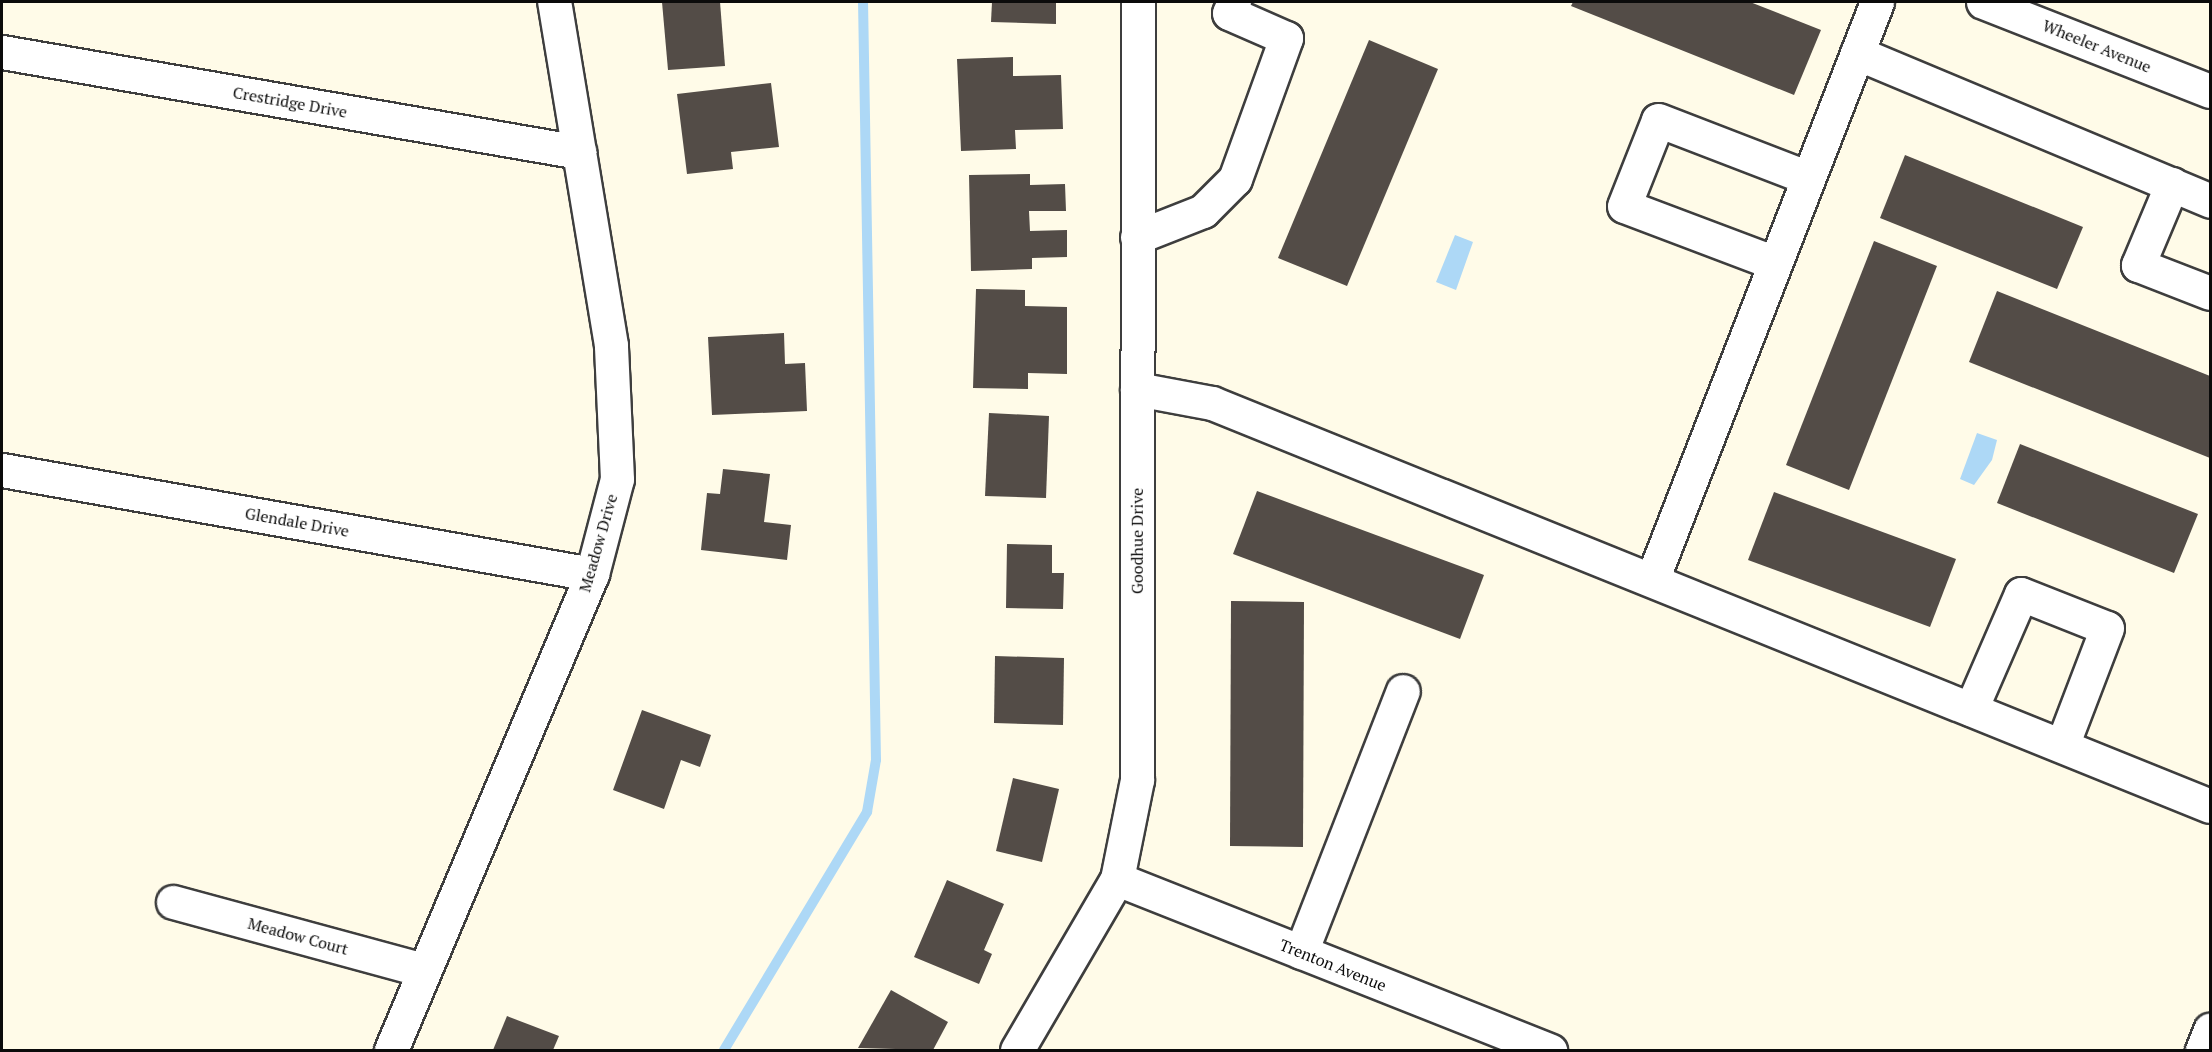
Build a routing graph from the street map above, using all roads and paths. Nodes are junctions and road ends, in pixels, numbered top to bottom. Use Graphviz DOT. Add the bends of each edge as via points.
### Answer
graph roads {
  1 [pos="554,2"];
  2 [pos="1138,2"];
  3 [pos="1234,2"];
  4 [pos="1877,2"];
  5 [pos="1983,2"];
  6 [pos="1857,53"];
  7 [pos="5,61"];
  8 [pos="2211,91"];
  9 [pos="579,152"];
  10 [pos="1808,178"];
  11 [pos="2172,184"];
  12 [pos="2211,201"];
  13 [pos="1137,237"];
  14 [pos="1775,263"];
  15 [pos="2211,293"];
  16 [pos="1137,389"];
  17 [pos="2,470"];
  18 [pos="592,574"];
  19 [pos="1652,580"];
  20 [pos="1403,691"];
  21 [pos="1971,710"];
  22 [pos="2062,746"];
  23 [pos="2211,806"];
  24 [pos="1117,879"];
  25 [pos="173,902"];
  26 [pos="1301,952"];
  27 [pos="424,970"];
  28 [pos="2211,1030"];
  29 [pos="391,1050"];
  30 [pos="1017,1050"];
  31 [pos="1550,1050"];
  32 [pos="2202,1050"];
  1 -- 9 [label="street, Meadow Drive"];
  2 -- 13 [label="street, Goodhue Drive"];
  3 -- 13 [label="street" via="1229,14 1286,38 1235,178 1203,211"];
  4 -- 6 [label="street"];
  5 -- 8 [label="street, Wheeler Avenue"];
  6 -- 10 [label="street"];
  6 -- 11 [label="street"];
  7 -- 9 [label="street, Crestridge Drive"];
  9 -- 18 [label="street, Meadow Drive" via="611,345 617,426 616,479"];
  10 -- 14 [label="street"];
  10 -- 14 [label="street" via="1658,120 1624,206"];
  11 -- 12 [label="street"];
  11 -- 15 [label="street" via="2138,265"];
  13 -- 16 [label="street, Goodhue Drive"];
  14 -- 19 [label="street"];
  16 -- 19 [label="street" via="1212,403"];
  16 -- 24 [label="street, Goodhue Drive" via="1137,780"];
  17 -- 18 [label="street, Glendale Drive"];
  18 -- 27 [label="street, Meadow Drive"];
  19 -- 21 [label="street"];
  20 -- 26 [label="street"];
  21 -- 22 [label="street"];
  21 -- 22 [label="street" via="2021,594 2107,628"];
  22 -- 23 [label="street"];
  24 -- 26 [label="street, Trenton Avenue"];
  24 -- 30 [label="street, Goodhue Drive"];
  25 -- 27 [label="street, Meadow Court"];
  26 -- 31 [label="street, Trenton Avenue"];
  27 -- 29 [label="street, Meadow Drive"];
  28 -- 32 [label="street"];
}
